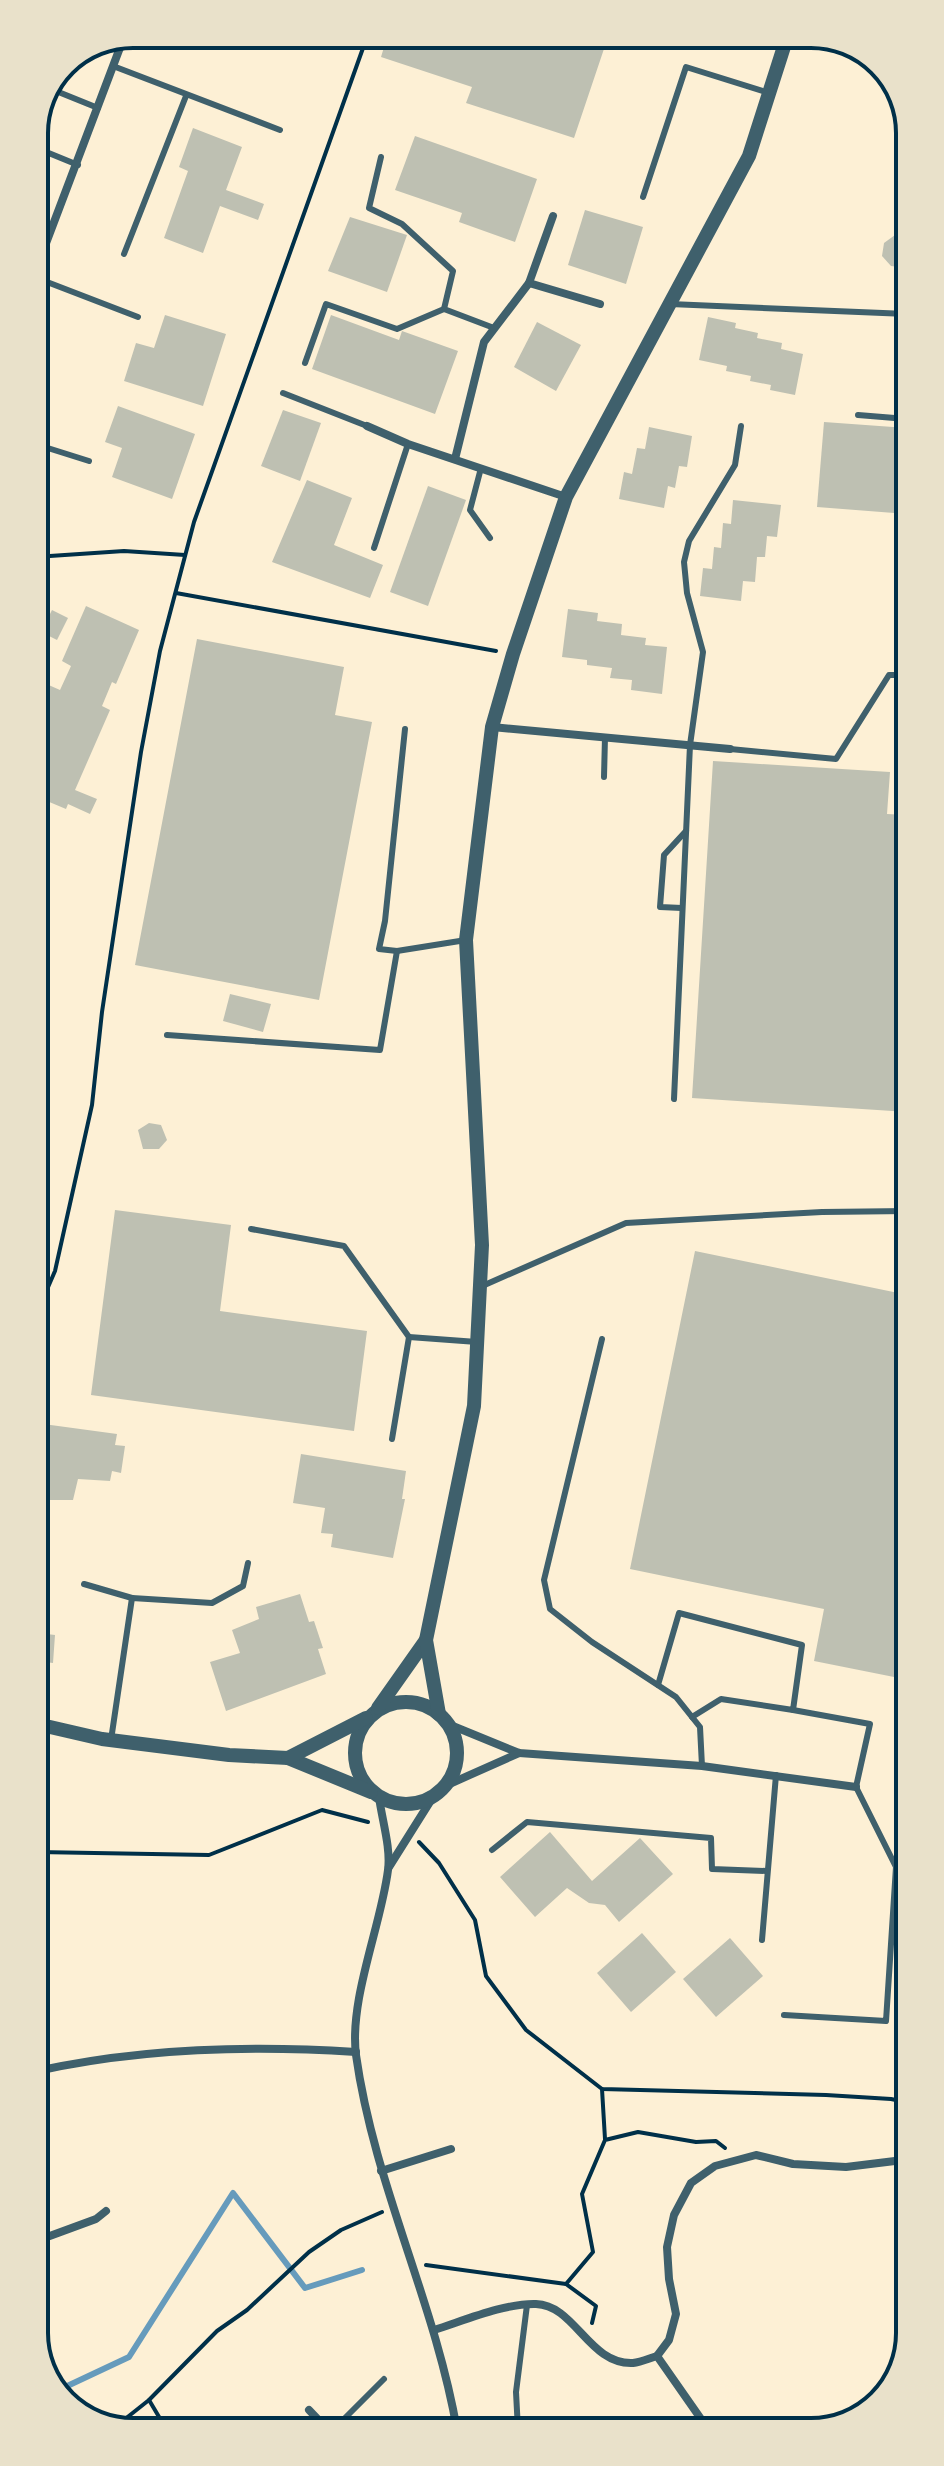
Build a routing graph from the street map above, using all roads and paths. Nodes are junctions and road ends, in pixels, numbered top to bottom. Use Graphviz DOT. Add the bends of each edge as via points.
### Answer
graph roads {
  1 [pos="363,48"];
  2 [pos="783,48"];
  3 [pos="119,50"];
  4 [pos="113,66"];
  5 [pos="59,92"];
  6 [pos="769,93"];
  7 [pos="186,96"];
  8 [pos="98,108"];
  9 [pos="280,130"];
  10 [pos="48,153"];
  11 [pos="381,157"];
  12 [pos="78,165"];
  13 [pos="643,197"];
  14 [pos="553,216"];
  15 [pos="48,241"];
  16 [pos="124,254"];
  17 [pos="48,282"];
  18 [pos="529,283"];
  19 [pos="600,304"];
  20 [pos="670,304"];
  21 [pos="444,309"];
  22 [pos="896,314"];
  23 [pos="138,317"];
  24 [pos="494,328"];
  25 [pos="305,363"];
  26 [pos="283,393"];
  27 [pos="858,415"];
  28 [pos="896,418"];
  29 [pos="367,426"];
  30 [pos="741,426"];
  31 [pos="408,444"];
  32 [pos="48,448"];
  33 [pos="455,459"];
  34 [pos="89,461"];
  35 [pos="481,468"];
  36 [pos="566,497"];
  37 [pos="490,538"];
  38 [pos="374,548"];
  39 [pos="185,555"];
  40 [pos="48,556"];
  41 [pos="176,593"];
  42 [pos="513,654"];
  43 [pos="896,675"];
  44 [pos="492,727"];
  45 [pos="405,729"];
  46 [pos="605,737"];
  47 [pos="690,745"];
  48 [pos="730,749"];
  49 [pos="604,777"];
  50 [pos="686,831"];
  51 [pos="682,908"];
  52 [pos="466,940"];
  53 [pos="397,951"];
  54 [pos="167,1035"];
  55 [pos="674,1099"];
  56 [pos="896,1211"];
  57 [pos="251,1229"];
  58 [pos="48,1287"];
  59 [pos="480,1287"];
  60 [pos="409,1337"];
  61 [pos="602,1339"];
  62 [pos="477,1342"];
  63 [pos="392,1439"];
  64 [pos="248,1563"];
  65 [pos="84,1584"];
  66 [pos="132,1598"];
  67 [pos="426,1640"];
  68 [pos="658,1685"];
  69 [pos="793,1710"];
  70 [pos="373,1714"];
  71 [pos="692,1717"];
  72 [pos="443,1719"];
  73 [pos="48,1726"];
  74 [pos="111,1740"];
  75 [pos="519,1753"];
  76 [pos="288,1758"];
  77 [pos="702,1766"];
  78 [pos="776,1775"];
  79 [pos="856,1787"];
  80 [pos="439,1792"];
  81 [pos="375,1795"];
  82 [pos="383,1825"];
  83 [pos="411,1833"];
  84 [pos="492,1850"];
  85 [pos="48,1852"];
  86 [pos="389,1867"];
  87 [pos="767,1871"];
  88 [pos="762,1940"];
  89 [pos="784,2015"];
  90 [pos="356,2052"];
  91 [pos="48,2069"];
  92 [pos="602,2089"];
  93 [pos="896,2100"];
  94 [pos="605,2140"];
  95 [pos="451,2149"];
  96 [pos="738,2160"];
  97 [pos="896,2161"];
  98 [pos="381,2171"];
  99 [pos="393,2207"];
  100 [pos="106,2211"];
  101 [pos="48,2237"];
  102 [pos="412,2263"];
  103 [pos="566,2284"];
  104 [pos="527,2305"];
  105 [pos="434,2330"];
  106 [pos="587,2342"];
  107 [pos="657,2356"];
  108 [pos="384,2379"];
  109 [pos="149,2400"];
  110 [pos="309,2410"];
  111 [pos="126,2418"];
  112 [pos="160,2418"];
  113 [pos="317,2418"];
  114 [pos="344,2418"];
  115 [pos="454,2418"];
  116 [pos="517,2418"];
  117 [pos="700,2418"];
  1 -- 39 [label="path"];
  2 -- 6 [label="street"];
  3 -- 4 [label="street"];
  4 -- 7 [label="lane"];
  4 -- 8 [label="street"];
  5 -- 8 [label="lane"];
  6 -- 13 [label="lane" via="686,67"];
  6 -- 20 [label="street" via="749,156"];
  7 -- 9 [label="lane"];
  7 -- 16 [label="lane"];
  8 -- 12 [label="street"];
  10 -- 12 [label="lane"];
  11 -- 21 [label="lane" via="369,208 402,224 453,271"];
  12 -- 15 [label="street"];
  14 -- 18 [label="street"];
  17 -- 23 [label="lane"];
  18 -- 19 [label="street"];
  18 -- 24 [label="street"];
  20 -- 22 [label="lane"];
  20 -- 36 [label="street"];
  21 -- 24 [label="lane"];
  21 -- 25 [label="lane" via="397,329 326,304"];
  24 -- 33 [label="street" via="484,342"];
  26 -- 29 [label="lane"];
  27 -- 28 [label="lane"];
  29 -- 31 [label="street"];
  30 -- 47 [label="lane" via="735,465 689,541 684,562 703,652"];
  31 -- 33 [label="street"];
  31 -- 38 [label="lane"];
  32 -- 34 [label="lane"];
  33 -- 35 [label="street"];
  35 -- 36 [label="street"];
  35 -- 37 [label="lane" via="470,510"];
  36 -- 42 [label="street"];
  39 -- 40 [label="path" via="124,551"];
  39 -- 41 [label="path"];
  41 -- 42 [label="path"];
  41 -- 58 [label="path" via="141,752 92,1105"];
  42 -- 44 [label="street"];
  43 -- 48 [label="lane" via="889,675 836,759"];
  44 -- 46 [label="street"];
  44 -- 52 [label="street"];
  45 -- 53 [label="lane" via="379,949"];
  46 -- 47 [label="street"];
  46 -- 49 [label="lane"];
  47 -- 48 [label="street"];
  47 -- 50 [label="lane"];
  50 -- 51 [label="lane"];
  50 -- 51 [label="lane" via="664,855 660,907"];
  51 -- 55 [label="lane"];
  52 -- 53 [label="lane"];
  52 -- 59 [label="street"];
  53 -- 54 [label="lane" via="380,1050"];
  56 -- 59 [label="lane" via="626,1223"];
  57 -- 60 [label="lane" via="344,1246"];
  59 -- 62 [label="street"];
  60 -- 62 [label="lane"];
  60 -- 63 [label="lane"];
  61 -- 68 [label="lane" via="544,1580 550,1609"];
  62 -- 67 [label="street" via="474,1406"];
  64 -- 66 [label="lane" via="243,1586 212,1603"];
  65 -- 66 [label="lane"];
  66 -- 74 [label="lane"];
  67 -- 70 [label="street"];
  67 -- 72 [label="street"];
  68 -- 69 [label="lane" via="679,1613 802,1645"];
  68 -- 71 [label="lane"];
  69 -- 71 [label="lane" via="721,1699"];
  69 -- 79 [label="lane" via="870,1724"];
  70 -- 72 [label="street" via="408,1702 424,1705"];
  70 -- 76 [label="street"];
  70 -- 81 [label="street" via="354,1746 361,1779"];
  71 -- 77 [label="lane" via="700,1727"];
  72 -- 75 [label="street"];
  72 -- 80 [label="street" via="455,1739 457,1756 454,1772"];
  73 -- 74 [label="street"];
  74 -- 76 [label="street"];
  75 -- 77 [label="street"];
  75 -- 80 [label="street"];
  76 -- 81 [label="street"];
  77 -- 78 [label="street"];
  78 -- 79 [label="street"];
  78 -- 87 [label="lane"];
  79 -- 89 [label="lane" via="896,1867 886,2021"];
  80 -- 81 [label="street" via="406,1805"];
  80 -- 83 [label="street"];
  81 -- 82 [label="street"];
  82 -- 85 [label="path" via="322,1810 209,1855"];
  82 -- 86 [label="street"];
  83 -- 86 [label="street"];
  83 -- 92 [label="path" via="439,1863 475,1920 486,1976 526,2030"];
  84 -- 87 [label="lane" via="527,1822 711,1838 712,1869"];
  86 -- 90 [label="street" via="359,2006"];
  87 -- 88 [label="lane"];
  90 -- 91 [label="street" via="179,2051"];
  90 -- 98 [label="street"];
  92 -- 93 [label="path"];
  92 -- 94 [label="path"];
  94 -- 96 [label="path" via="638,2132 716,2141"];
  94 -- 103 [label="path" via="582,2194 593,2252"];
  95 -- 98 [label="street"];
  96 -- 97 [label="street" via="756,2155 793,2164 846,2167"];
  96 -- 107 [label="street" via="715,2166 691,2183 674,2215 667,2247 676,2314 669,2340"];
  98 -- 99 [label="street"];
  99 -- 102 [label="street"];
  99 -- 109 [label="path" via="341,2230 309,2252 217,2331"];
  100 -- 101 [label="street"];
  102 -- 103 [label="path"];
  102 -- 105 [label="street"];
  103 -- 106 [label="path" via="596,2306"];
  104 -- 105 [label="street"];
  104 -- 106 [label="street" via="553,2308"];
  104 -- 116 [label="lane"];
  105 -- 115 [label="street"];
  106 -- 107 [label="street" via="610,2357 633,2363"];
  107 -- 117 [label="street"];
  108 -- 114 [label="lane"];
  109 -- 111 [label="path"];
  109 -- 112 [label="path"];
  110 -- 113 [label="street"];
}
